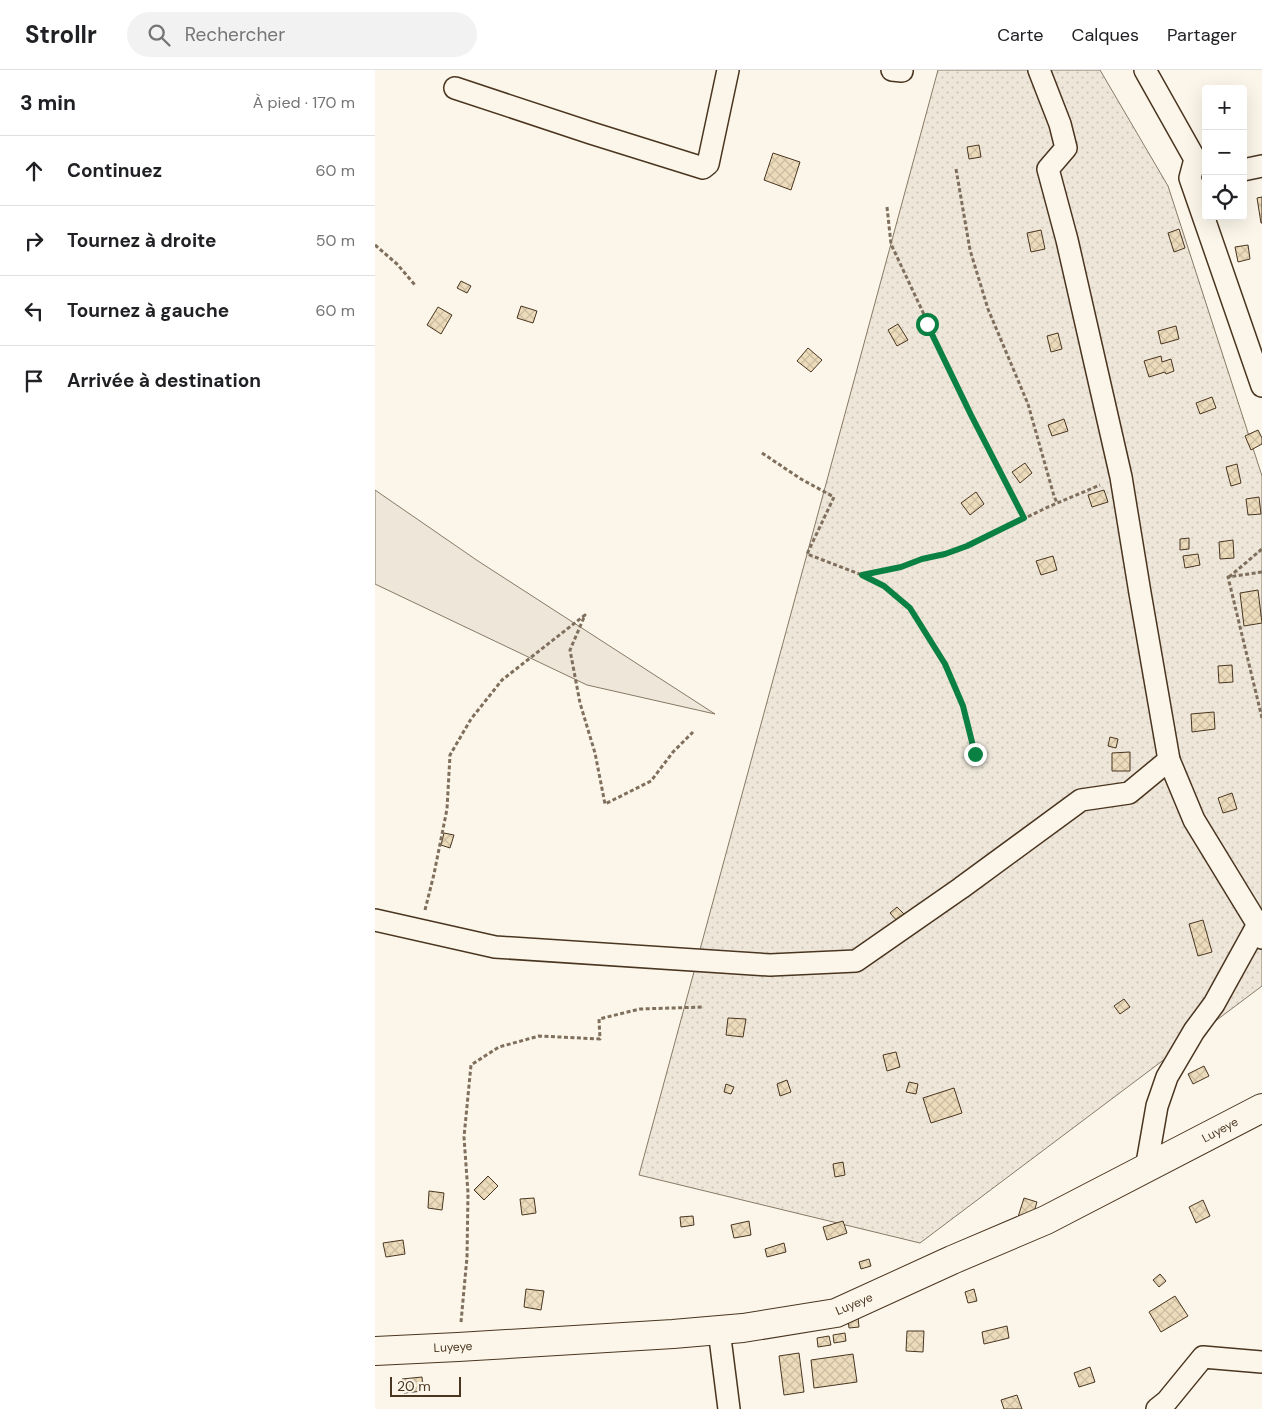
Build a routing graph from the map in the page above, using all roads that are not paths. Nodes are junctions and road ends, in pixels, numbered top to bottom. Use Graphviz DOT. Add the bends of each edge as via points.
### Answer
graph roads {
  1 [pos="728,70"];
  2 [pos="1039,70"];
  3 [pos="1145,70"];
  4 [pos="455,88"];
  5 [pos="1262,166"];
  6 [pos="1247,169"];
  7 [pos="1198,177"];
  8 [pos="1262,386"];
  9 [pos="1169,760"];
  10 [pos="375,920"];
  11 [pos="1259,932"];
  12 [pos="1262,1108"];
  13 [pos="1146,1169"];
  14 [pos="719,1330"];
  15 [pos="375,1351"];
  16 [pos="1262,1362"];
  17 [pos="729,1409"];
  18 [pos="1157,1409"];
  1 -- 4 [label="street" via="708,164 703,168"];
  2 -- 9 [label="street" via="1066,148 1048,168 1121,477"];
  3 -- 7 [label="street" via="1195,159"];
  5 -- 6 [label="street"];
  7 -- 8 [label="street"];
  9 -- 10 [label="street" via="1129,793 1081,800 856,961 770,965 495,947"];
  9 -- 11 [label="street" via="1194,820 1255,920"];
  11 -- 13 [label="street" via="1167,1077 1157,1106"];
  12 -- 13 [label="street, Luyeye"];
  13 -- 14 [label="street, Luyeye" via="1046,1220 836,1313"];
  14 -- 15 [label="street, Luyeye"];
  14 -- 17 [label="street"];
  16 -- 18 [label="street" via="1203,1357 1167,1402"];
}
